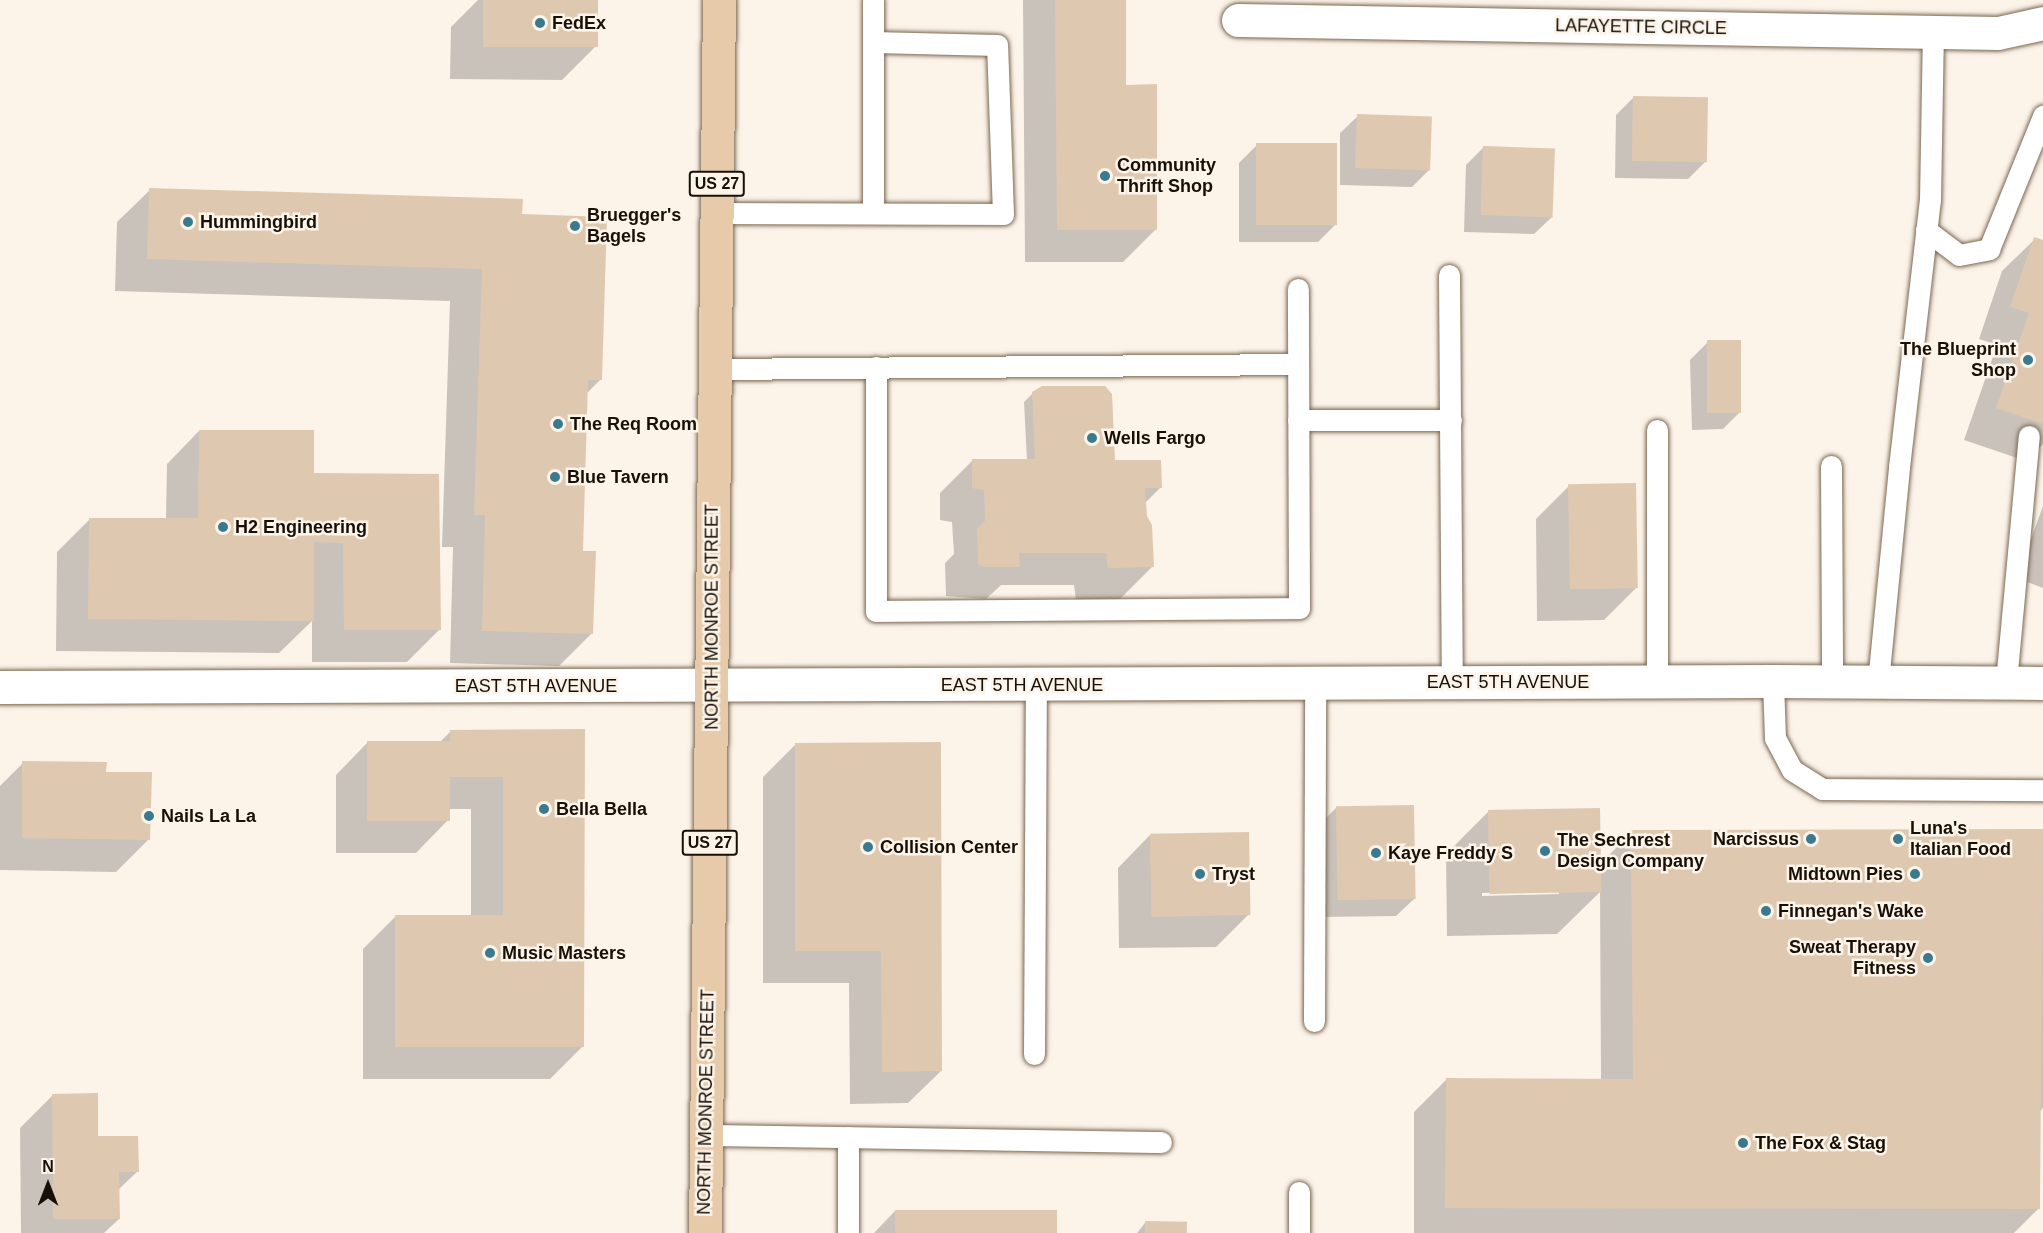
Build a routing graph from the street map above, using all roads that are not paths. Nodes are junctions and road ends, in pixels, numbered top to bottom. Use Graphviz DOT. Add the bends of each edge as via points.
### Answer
graph roads {
  1 [pos="719,0"];
  2 [pos="873,0"];
  3 [pos="1238,20"];
  4 [pos="2043,23"];
  5 [pos="1933,31"];
  6 [pos="873,42"];
  7 [pos="2043,116"];
  8 [pos="716,213"];
  9 [pos="873,213"];
  10 [pos="1926,230"];
  11 [pos="1449,275"];
  12 [pos="1298,289"];
  13 [pos="1298,364"];
  14 [pos="876,368"];
  15 [pos="714,369"];
  16 [pos="1298,420"];
  17 [pos="1450,420"];
  18 [pos="1657,430"];
  19 [pos="2029,436"];
  20 [pos="1831,466"];
  21 [pos="1773,681"];
  22 [pos="1452,682"];
  23 [pos="1657,682"];
  24 [pos="1832,682"];
  25 [pos="1878,682"];
  26 [pos="2006,682"];
  27 [pos="1316,683"];
  28 [pos="2043,683"];
  29 [pos="711,685"];
  30 [pos="1036,685"];
  31 [pos="0,687"];
  32 [pos="2043,790"];
  33 [pos="1314,1021"];
  34 [pos="1034,1054"];
  35 [pos="706,1135"];
  36 [pos="848,1137"];
  37 [pos="1161,1142"];
  38 [pos="1299,1192"];
  39 [pos="705,1233"];
  40 [pos="848,1233"];
  41 [pos="1299,1233"];
  1 -- 8 [label="main road, NORTH MONROE STREET / US 27"];
  2 -- 6 [label="lane"];
  3 -- 5 [label="street, LAFAYETTE CIRCLE"];
  4 -- 5 [label="street, LAFAYETTE CIRCLE" via="1998,33"];
  5 -- 10 [label="lane"];
  6 -- 9 [label="lane"];
  6 -- 9 [label="lane" via="997,45 1003,214"];
  7 -- 10 [label="lane" via="1989,249 1959,255"];
  8 -- 9 [label="lane"];
  8 -- 15 [label="main road, NORTH MONROE STREET / US 27"];
  10 -- 25 [label="lane"];
  11 -- 17 [label="lane"];
  12 -- 13 [label="lane"];
  13 -- 14 [label="lane"];
  13 -- 16 [label="lane"];
  14 -- 15 [label="lane"];
  14 -- 16 [label="lane" via="876,611 1299,608"];
  15 -- 29 [label="main road, NORTH MONROE STREET / US 27"];
  16 -- 17 [label="lane"];
  17 -- 22 [label="lane"];
  18 -- 23 [label="lane"];
  19 -- 26 [label="lane"];
  20 -- 24 [label="lane"];
  21 -- 23 [label="street, EAST 5TH AVENUE"];
  21 -- 24 [label="street, EAST 5TH AVENUE"];
  21 -- 32 [label="lane" via="1775,738 1792,770 1822,789"];
  22 -- 23 [label="street, EAST 5TH AVENUE"];
  22 -- 27 [label="street, EAST 5TH AVENUE"];
  24 -- 25 [label="street, EAST 5TH AVENUE"];
  25 -- 26 [label="street, EAST 5TH AVENUE"];
  26 -- 28 [label="street, EAST 5TH AVENUE"];
  27 -- 30 [label="street, EAST 5TH AVENUE"];
  27 -- 33 [label="lane"];
  29 -- 30 [label="street, EAST 5TH AVENUE"];
  29 -- 31 [label="street, EAST 5TH AVENUE"];
  29 -- 35 [label="main road, NORTH MONROE STREET / US 27"];
  30 -- 34 [label="lane"];
  35 -- 36 [label="lane"];
  35 -- 39 [label="main road, NORTH MONROE STREET / US 27"];
  36 -- 37 [label="lane"];
  36 -- 40 [label="lane"];
  38 -- 41 [label="lane"];
}
